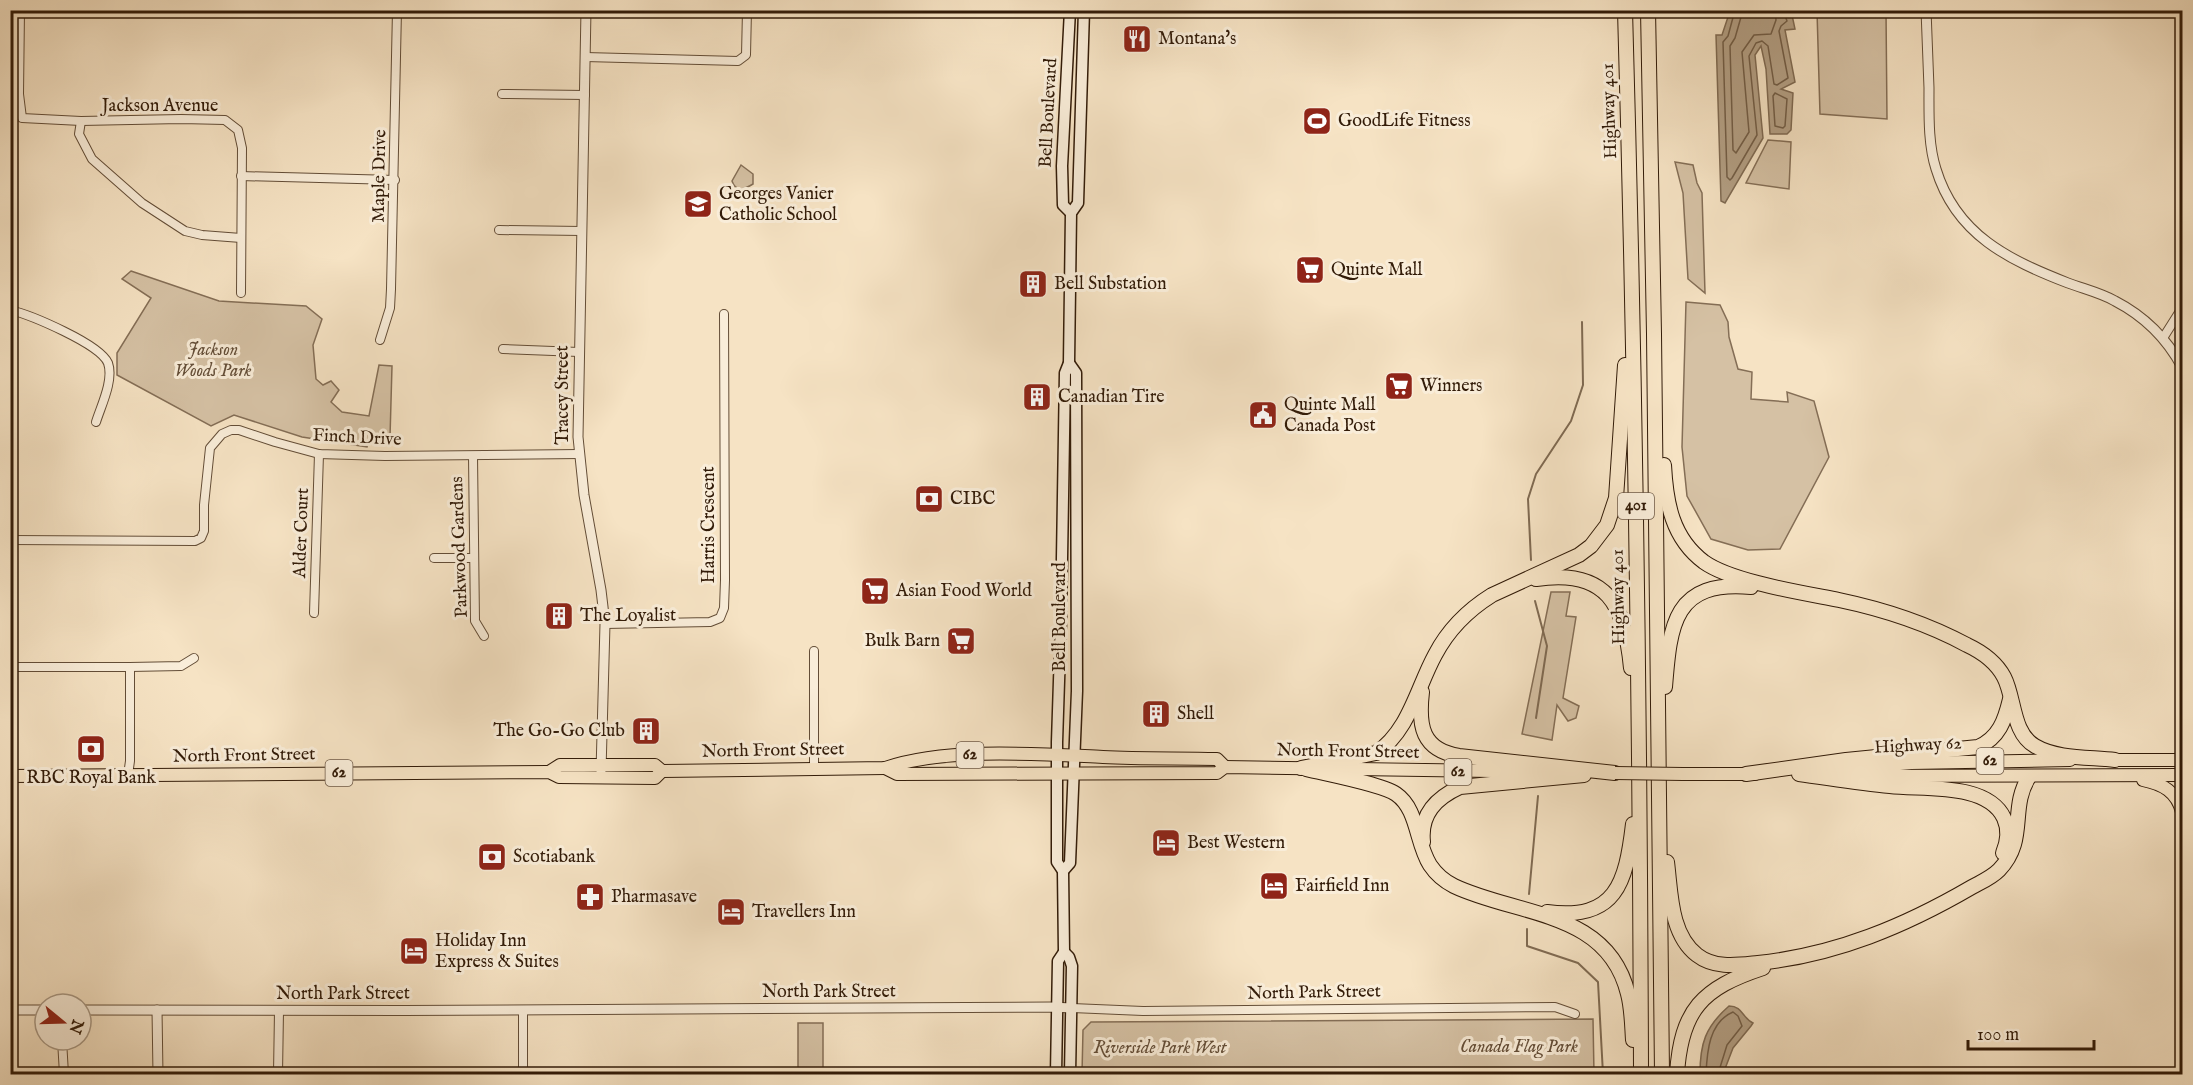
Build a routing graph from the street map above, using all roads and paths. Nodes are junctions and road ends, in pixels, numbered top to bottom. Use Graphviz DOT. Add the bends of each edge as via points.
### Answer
graph roads {
  1 [pos="20,10"];
  2 [pos="398,10"];
  3 [pos="586,10"];
  4 [pos="747,10"];
  5 [pos="1070,10"];
  6 [pos="1084,10"];
  7 [pos="1625,10"];
  8 [pos="1648,10"];
  9 [pos="1926,10"];
  10 [pos="585,57"];
  11 [pos="502,94"];
  12 [pos="585,95"];
  13 [pos="81,121"];
  14 [pos="242,176"];
  15 [pos="395,180"];
  16 [pos="1071,213"];
  17 [pos="499,230"];
  18 [pos="582,231"];
  19 [pos="241,238"];
  20 [pos="1632,266"];
  21 [pos="241,293"];
  22 [pos="2182,308"];
  23 [pos="10,310"];
  24 [pos="724,314"];
  25 [pos="1654,334"];
  26 [pos="2163,338"];
  27 [pos="380,340"];
  28 [pos="504,349"];
  29 [pos="579,352"];
  30 [pos="1070,363"];
  31 [pos="2182,367"];
  32 [pos="96,422"];
  33 [pos="319,454"];
  34 [pos="579,454"];
  35 [pos="473,456"];
  36 [pos="10,540"];
  37 [pos="434,558"];
  38 [pos="474,558"];
  39 [pos="1525,581"];
  40 [pos="1798,592"];
  41 [pos="314,613"];
  42 [pos="605,624"];
  43 [pos="484,636"];
  44 [pos="814,651"];
  45 [pos="194,658"];
  46 [pos="10,667"];
  47 [pos="130,667"];
  48 [pos="1428,670"];
  49 [pos="2010,697"];
  50 [pos="1640,746"];
  51 [pos="1057,755"];
  52 [pos="1075,756"];
  53 [pos="2115,760"];
  54 [pos="2182,760"];
  55 [pos="1640,763"];
  56 [pos="1225,767"];
  57 [pos="885,768"];
  58 [pos="1301,768"];
  59 [pos="814,769"];
  60 [pos="601,771"];
  61 [pos="1073,772"];
  62 [pos="1056,773"];
  63 [pos="1615,773"];
  64 [pos="1746,774"];
  65 [pos="1799,774"];
  66 [pos="128,775"];
  67 [pos="2182,775"];
  68 [pos="10,776"];
  69 [pos="2106,776"];
  70 [pos="2029,777"];
  71 [pos="1659,788"];
  72 [pos="1659,804"];
  73 [pos="2182,812"];
  74 [pos="1426,859"];
  75 [pos="1063,871"];
  76 [pos="1974,886"];
  77 [pos="1521,908"];
  78 [pos="1064,952"];
  79 [pos="1788,960"];
  80 [pos="1058,1007"];
  81 [pos="1072,1008"];
  82 [pos="10,1010"];
  83 [pos="33,1010"];
  84 [pos="93,1010"];
  85 [pos="157,1010"];
  86 [pos="279,1011"];
  87 [pos="523,1011"];
  88 [pos="1575,1014"];
  89 [pos="63,1052"];
  90 [pos="64,1074"];
  91 [pos="158,1074"];
  92 [pos="278,1074"];
  93 [pos="523,1074"];
  94 [pos="1056,1074"];
  95 [pos="1070,1074"];
  96 [pos="1635,1074"];
  97 [pos="1641,1074"];
  98 [pos="1662,1074"];
  99 [pos="1677,1074"];
  1 -- 13 [label="street, Jackson Avenue" via="22,118"];
  2 -- 15 [label="street, Maple Drive"];
  3 -- 10 [label="street, Tracey Street"];
  4 -- 10 [label="street" via="746,55 738,62"];
  5 -- 16 [label="main road, Bell Boulevard" via="1062,166 1063,204"];
  6 -- 16 [label="main road, Bell Boulevard" via="1078,203"];
  7 -- 20 [label="highway, Highway 401 / 401"];
  8 -- 25 [label="highway, Highway 401 / 401"];
  9 -- 26 [label="street" via="1933,158 1956,210 1981,239 2008,256 2113,300 2137,314"];
  10 -- 12 [label="street, Tracey Street"];
  11 -- 12 [label="street"];
  12 -- 18 [label="street, Tracey Street"];
  13 -- 14 [label="street, Jackson Avenue" via="225,120 238,130"];
  13 -- 19 [label="street" via="79,134 92,159 142,203 185,231"];
  14 -- 15 [label="street"];
  14 -- 19 [label="street, Jackson Avenue"];
  15 -- 27 [label="street, Maple Drive" via="391,299"];
  16 -- 30 [label="main road, Bell Boulevard"];
  17 -- 18 [label="street"];
  18 -- 29 [label="street, Tracey Street"];
  19 -- 21 [label="street, Jackson Avenue"];
  20 -- 39 [label="highway" via="1618,480 1612,512 1591,546"];
  20 -- 50 [label="highway, Highway 401 / 401"];
  22 -- 26 [label="street"];
  23 -- 32 [label="street" via="73,335 108,364"];
  24 -- 42 [label="street, Harris Crescent" via="724,608 720,618 710,622"];
  25 -- 40 [label="highway" via="1666,495 1679,535 1694,554 1712,567"];
  25 -- 71 [label="highway, Highway 401 / 401"];
  26 -- 31 [label="street"];
  28 -- 29 [label="street"];
  29 -- 34 [label="street, Tracey Street"];
  30 -- 51 [label="main road, Bell Boulevard" via="1065,373"];
  30 -- 52 [label="main road, Bell Boulevard" via="1076,373"];
  33 -- 35 [label="street, Finch Drive"];
  33 -- 36 [label="street, Finch Drive" via="239,430 222,434 208,457 204,531 195,541"];
  33 -- 41 [label="street, Alder Court"];
  34 -- 35 [label="street, Finch Drive"];
  34 -- 42 [label="street, Tracey Street"];
  35 -- 38 [label="street, Parkwood Gardens"];
  37 -- 38 [label="street"];
  38 -- 43 [label="street, Parkwood Gardens" via="474,621"];
  39 -- 48 [label="highway" via="1492,595 1468,613 1444,640"];
  39 -- 50 [label="highway" via="1577,578 1601,588 1615,603 1630,653"];
  40 -- 49 [label="highway" via="1883,612 1967,645 1996,666 2007,683"];
  40 -- 71 [label="highway" via="1721,586 1700,593 1682,610 1672,628 1668,649"];
  42 -- 60 [label="street, Tracey Street"];
  44 -- 59 [label="street"];
  45 -- 47 [label="street" via="181,666"];
  46 -- 47 [label="street"];
  47 -- 66 [label="street"];
  48 -- 58 [label="highway" via="1402,727 1386,746 1376,753"];
  48 -- 63 [label="highway" via="1420,718 1426,738 1440,751"];
  49 -- 53 [label="highway" via="2020,729 2034,746 2055,753"];
  49 -- 64 [label="highway" via="2000,728 1978,747"];
  50 -- 55 [label="highway, Highway 401 / 401"];
  51 -- 52 [label="main road, North Front Street / 62"];
  51 -- 57 [label="main road, North Front Street / 62" via="950,756"];
  51 -- 62 [label="main road, Bell Boulevard"];
  52 -- 56 [label="main road, North Front Street / 62" via="1217,759"];
  52 -- 61 [label="main road, Bell Boulevard"];
  53 -- 54 [label="main road, Highway 62 / 62"];
  53 -- 65 [label="main road, Highway 62 / 62" via="1911,763"];
  55 -- 77 [label="highway" via="1626,865 1611,896 1583,912"];
  55 -- 97 [label="highway, Highway 401 / 401"];
  56 -- 58 [label="main road, North Front Street / 62"];
  56 -- 61 [label="main road, North Front Street / 62" via="1217,773"];
  57 -- 59 [label="main road, North Front Street / 62"];
  57 -- 62 [label="main road, North Front Street / 62" via="897,774"];
  58 -- 63 [label="main road, North Front Street / 62"];
  58 -- 74 [label="highway" via="1395,793 1408,806"];
  59 -- 60 [label="main road, North Front Street / 62" via="662,771 656,778"];
  60 -- 66 [label="main road, North Front Street / 62" via="559,777 549,772"];
  61 -- 62 [label="main road, North Front Street / 62"];
  61 -- 75 [label="main road, Bell Boulevard" via="1070,863"];
  62 -- 75 [label="main road, Bell Boulevard" via="1057,862"];
  63 -- 64 [label="main road, Highway 62 / 62, bridge"];
  63 -- 74 [label="highway" via="1460,787 1434,803 1425,819 1422,834"];
  64 -- 65 [label="main road, Highway 62 / 62"];
  65 -- 70 [label="main road, Highway 62 / 62"];
  65 -- 76 [label="highway" via="1957,791 1991,802 2006,821 2007,842 1994,867"];
  66 -- 68 [label="main road, North Front Street / 62"];
  67 -- 69 [label="main road, Highway 62 / 62"];
  69 -- 70 [label="main road, Highway 62 / 62"];
  69 -- 73 [label="main road" via="2147,781 2168,789 2177,798"];
  70 -- 76 [label="highway" via="2020,798 2012,851 1996,873"];
  71 -- 72 [label="highway, Highway 401 / 401"];
  72 -- 79 [label="highway" via="1674,915 1687,945 1704,960 1726,966"];
  72 -- 98 [label="highway, Highway 401 / 401"];
  74 -- 77 [label="highway" via="1438,875 1454,886"];
  75 -- 78 [label="main road, Bell Boulevard"];
  76 -- 79 [label="highway" via="1879,934"];
  77 -- 96 [label="highway" via="1586,932 1612,957 1629,996"];
  78 -- 80 [label="main road, Bell Boulevard" via="1058,960"];
  78 -- 81 [label="main road, Bell Boulevard" via="1072,966"];
  79 -- 99 [label="highway" via="1731,980 1703,1000 1685,1028"];
  80 -- 81 [label="street, North Park Street"];
  80 -- 87 [label="street, North Park Street"];
  80 -- 94 [label="main road, Bell Boulevard"];
  81 -- 88 [label="street, North Park Street" via="1143,1011 1555,1007"];
  81 -- 95 [label="main road, Bell Boulevard"];
  82 -- 83 [label="street"];
  84 -- 85 [label="street, North Park Street"];
  85 -- 86 [label="street, North Park Street"];
  85 -- 91 [label="street"];
  86 -- 87 [label="street, North Park Street"];
  86 -- 92 [label="street"];
  87 -- 93 [label="street"];
  89 -- 90 [label="street"];
}
